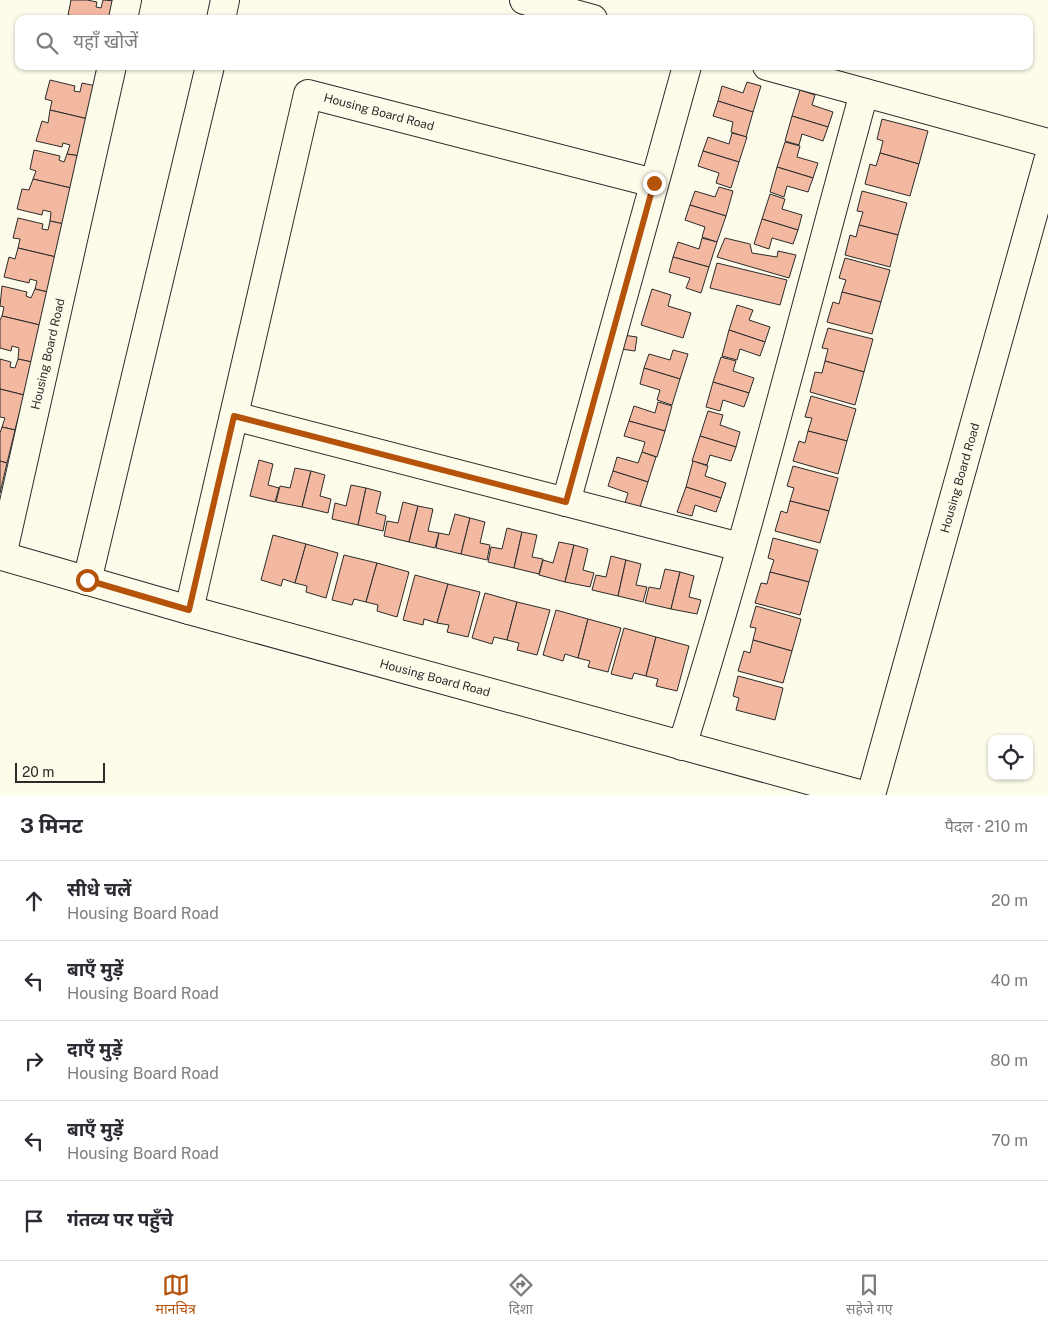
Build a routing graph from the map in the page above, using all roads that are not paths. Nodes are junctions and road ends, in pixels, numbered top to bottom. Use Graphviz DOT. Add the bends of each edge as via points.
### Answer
graph roads {
  1 [pos="127,0"];
  2 [pos="225,0"];
  3 [pos="524,0"];
  4 [pos="124,15"];
  5 [pos="222,15"];
  6 [pos="578,15"];
  7 [pos="111,70"];
  8 [pos="209,70"];
  9 [pos="686,70"];
  10 [pos="781,70"];
  11 [pos="864,93"];
  12 [pos="1048,143"];
  13 [pos="1048,161"];
  14 [pos="654,183"];
  15 [pos="234,416"];
  16 [pos="566,502"];
  17 [pos="740,548"];
  18 [pos="87,580"];
  19 [pos="189,610"];
  20 [pos="682,746"];
  21 [pos="862,795"];
  22 [pos="871,795"];
  1 -- 4 [label="street"];
  2 -- 5 [label="street"];
  3 -- 6 [label="street"];
  7 -- 18 [label="street, Housing Board Road" via="2,556"];
  8 -- 18 [label="street"];
  9 -- 14 [label="street"];
  10 -- 11 [label="street"];
  11 -- 12 [label="street"];
  11 -- 17 [label="street"];
  13 -- 22 [label="street, Housing Board Road"];
  14 -- 15 [label="street, Housing Board Road" via="308,94"];
  14 -- 16 [label="street"];
  15 -- 16 [label="street"];
  15 -- 19 [label="street, Housing Board Road"];
  16 -- 17 [label="street"];
  17 -- 20 [label="street"];
  18 -- 19 [label="street, Housing Board Road"];
  19 -- 20 [label="street, Housing Board Road"];
  20 -- 21 [label="street, Housing Board Road"];
}
